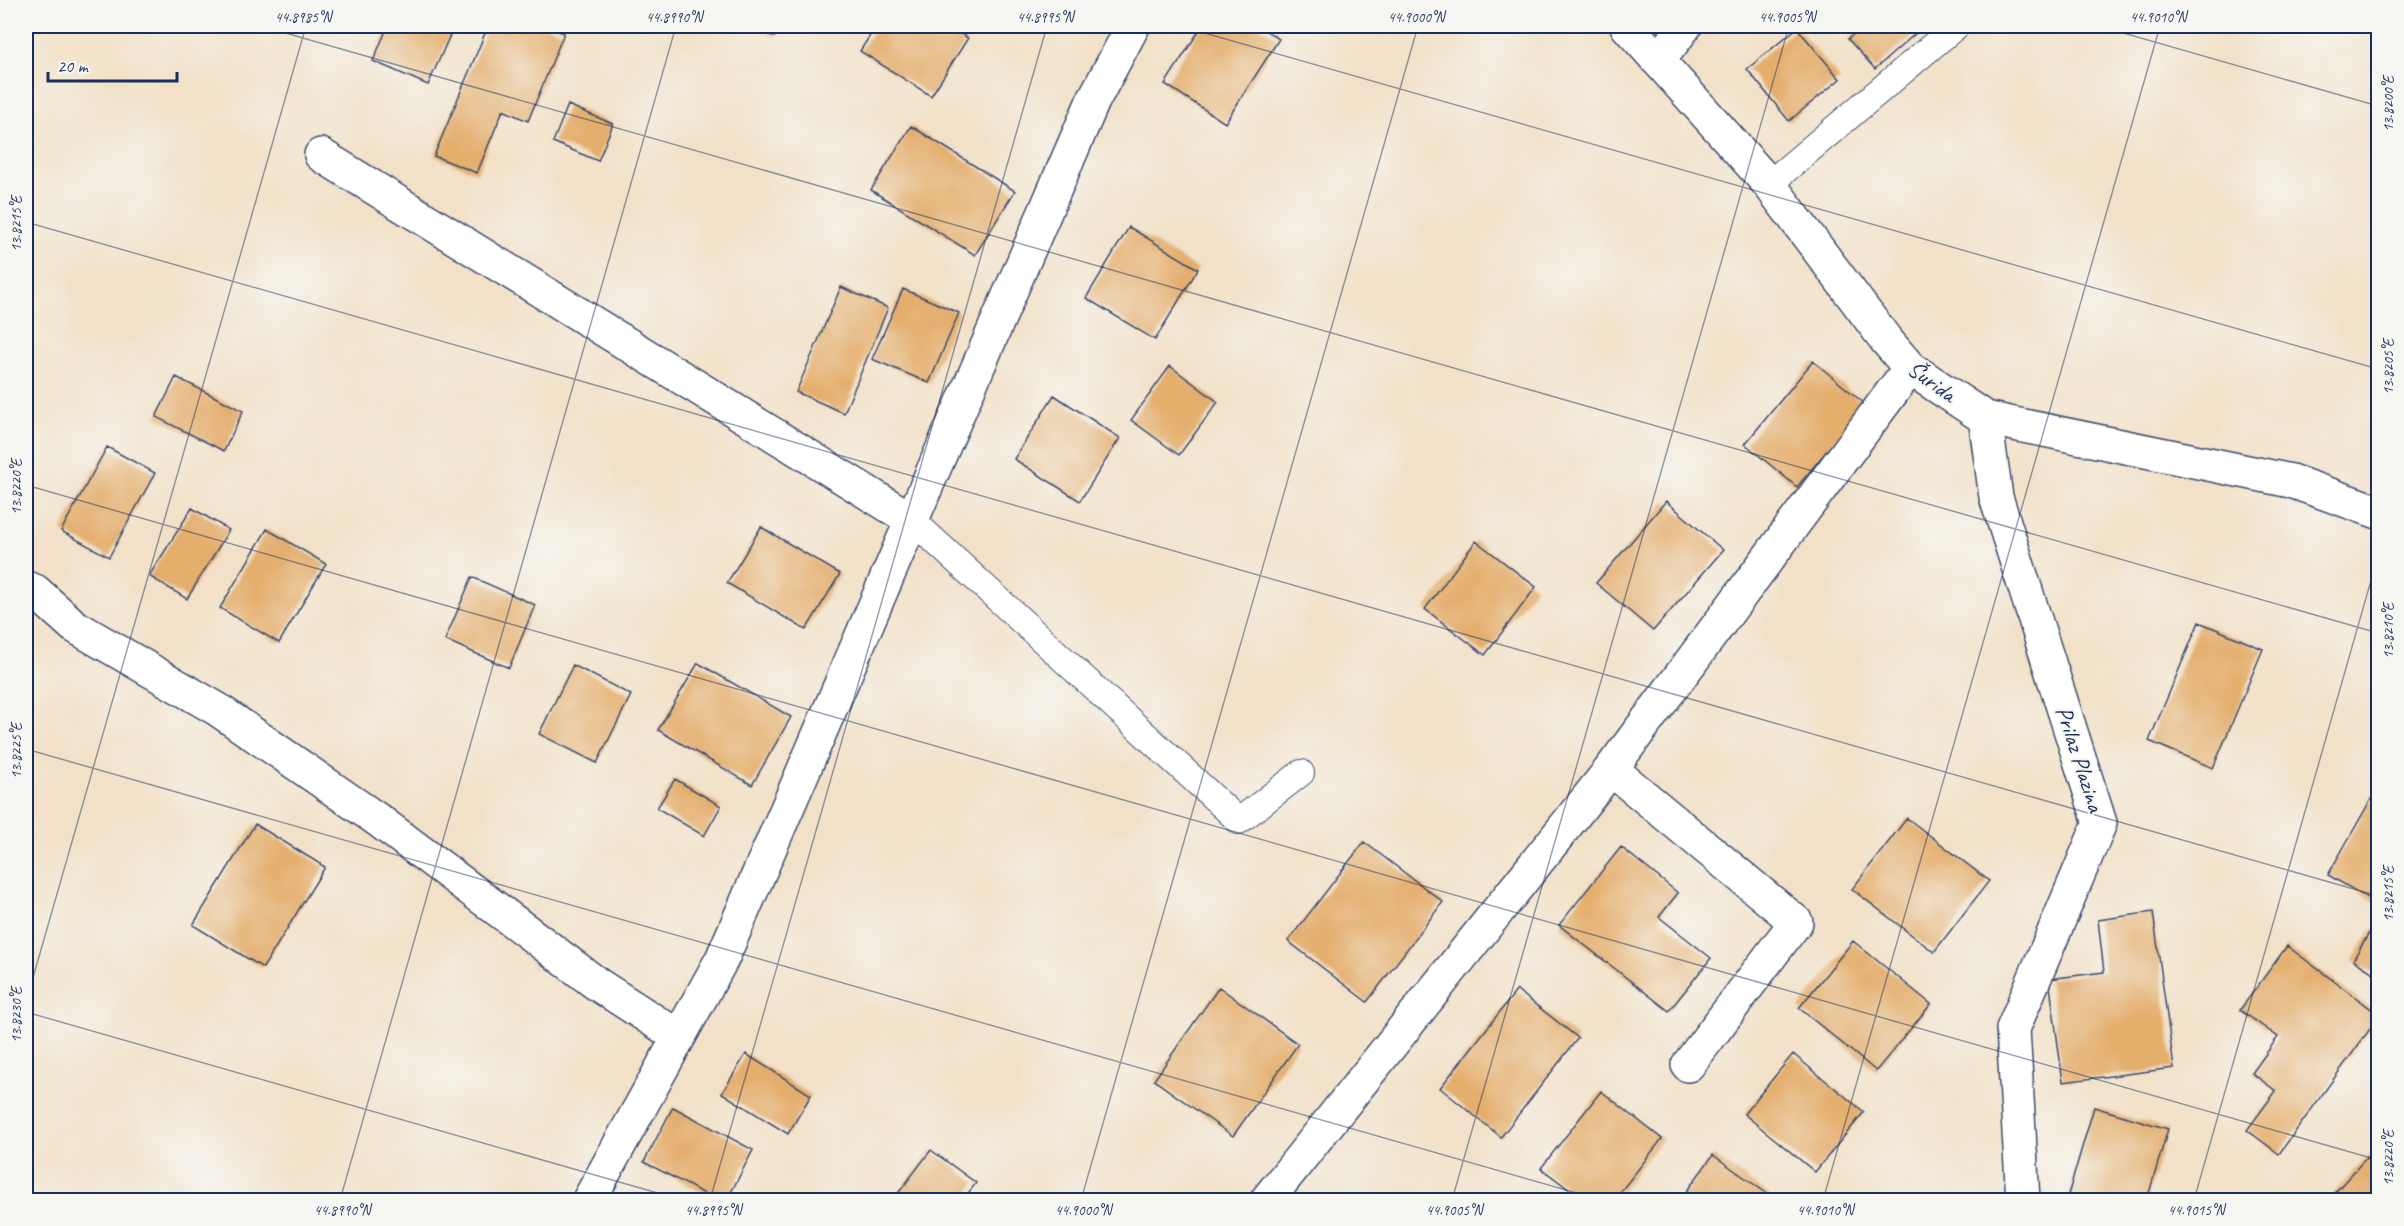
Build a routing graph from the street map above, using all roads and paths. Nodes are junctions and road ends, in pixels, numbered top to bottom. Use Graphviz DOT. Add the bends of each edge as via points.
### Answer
graph roads {
  1 [pos="1133,26"];
  2 [pos="1627,26"];
  3 [pos="1685,26"];
  4 [pos="1956,26"];
  5 [pos="1659,60"];
  6 [pos="321,155"];
  7 [pos="1769,184"];
  8 [pos="1910,368"];
  9 [pos="1985,418"];
  10 [pos="2379,512"];
  11 [pos="912,520"];
  12 [pos="26,588"];
  13 [pos="1611,769"];
  14 [pos="1301,773"];
  15 [pos="679,1037"];
  16 [pos="1688,1065"];
  17 [pos="589,1200"];
  18 [pos="1267,1200"];
  19 [pos="2023,1200"];
  1 -- 11 [label="street" via="1093,101"];
  2 -- 5 [label="street, Šurida"];
  3 -- 5 [label="street"];
  4 -- 7 [label="lane"];
  5 -- 7 [label="street, Šurida"];
  6 -- 11 [label="street"];
  7 -- 8 [label="street, Šurida"];
  8 -- 9 [label="street, Šurida"];
  8 -- 13 [label="street"];
  9 -- 10 [label="street, Šurida" via="2291,481"];
  9 -- 19 [label="street, Prilaz Plazina" via="1996,497 2100,823 2013,1029"];
  11 -- 14 [label="lane" via="1239,821"];
  11 -- 15 [label="street" via="722,959"];
  12 -- 15 [label="street" via="74,626 217,709 378,820 597,984"];
  13 -- 16 [label="street" via="1796,922"];
  13 -- 18 [label="street"];
  15 -- 17 [label="street"];
}
